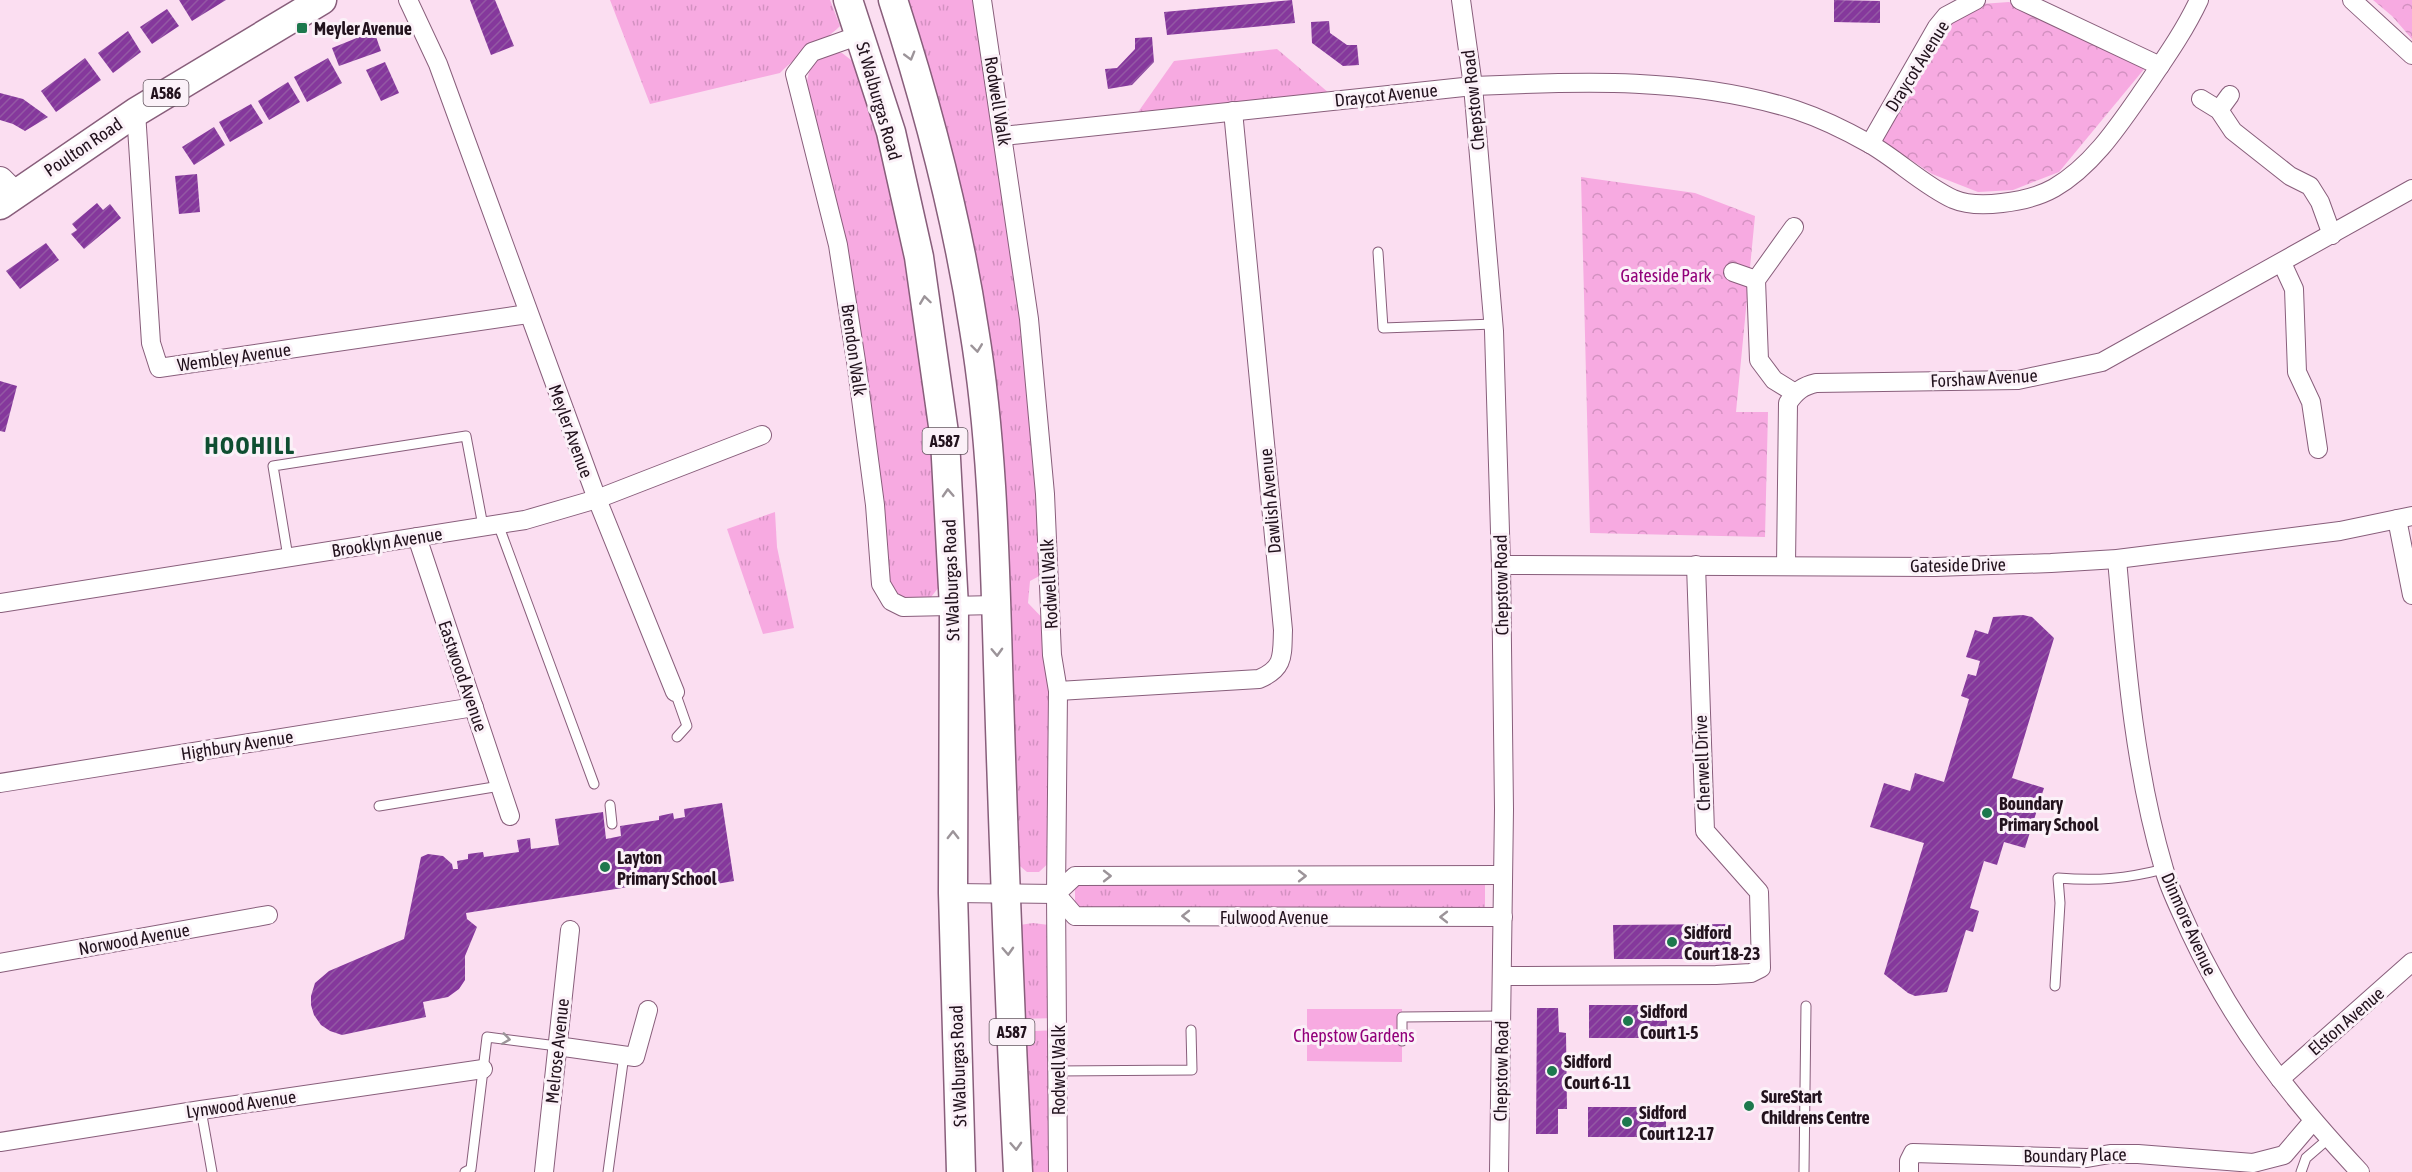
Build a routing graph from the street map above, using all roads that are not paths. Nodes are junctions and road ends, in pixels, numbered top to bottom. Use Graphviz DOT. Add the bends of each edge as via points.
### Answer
graph roads {
  1 [pos="322,0"];
  2 [pos="408,0"];
  3 [pos="848,0"];
  4 [pos="893,0"];
  5 [pos="982,0"];
  6 [pos="1461,0"];
  7 [pos="1976,0"];
  8 [pos="2020,0"];
  9 [pos="2199,0"];
  10 [pos="2352,0"];
  11 [pos="860,35"];
  12 [pos="2412,55"];
  13 [pos="2160,66"];
  14 [pos="1473,86"];
  15 [pos="2201,99"];
  16 [pos="1233,111"];
  17 [pos="136,112"];
  18 [pos="1003,136"];
  19 [pos="1870,144"];
  20 [pos="2412,189"];
  21 [pos="5,193"];
  22 [pos="1794,227"];
  23 [pos="2331,235"];
  24 [pos="1377,252"];
  25 [pos="2282,263"];
  26 [pos="1733,272"];
  27 [pos="1756,280"];
  28 [pos="528,315"];
  29 [pos="1494,324"];
  30 [pos="1795,393"];
  31 [pos="762,435"];
  32 [pos="2318,449"];
  33 [pos="597,499"];
  34 [pos="2404,517"];
  35 [pos="490,525"];
  36 [pos="417,537"];
  37 [pos="288,557"];
  38 [pos="2116,559"];
  39 [pos="1501,565"];
  40 [pos="1696,565"];
  41 [pos="1786,565"];
  42 [pos="2412,595"];
  43 [pos="0,603"];
  44 [pos="996,605"];
  45 [pos="954,607"];
  46 [pos="1058,691"];
  47 [pos="675,692"];
  48 [pos="474,707"];
  49 [pos="677,737"];
  50 [pos="0,783"];
  51 [pos="594,784"];
  52 [pos="500,786"];
  53 [pos="610,805"];
  54 [pos="379,806"];
  55 [pos="510,816"];
  56 [pos="612,824"];
  57 [pos="2164,869"];
  58 [pos="1503,875"];
  59 [pos="953,893"];
  60 [pos="1006,893"];
  61 [pos="1056,894"];
  62 [pos="268,915"];
  63 [pos="1503,917"];
  64 [pos="570,930"];
  65 [pos="2412,962"];
  66 [pos="0,963"];
  67 [pos="1502,975"];
  68 [pos="2055,986"];
  69 [pos="1806,1006"];
  70 [pos="648,1010"];
  71 [pos="1501,1016"];
  72 [pos="1191,1030"];
  73 [pos="1402,1041"];
  74 [pos="557,1046"];
  75 [pos="624,1055"];
  76 [pos="483,1069"];
  77 [pos="1057,1071"];
  78 [pos="2280,1079"];
  79 [pos="201,1110"];
  80 [pos="2313,1121"];
  81 [pos="2328,1138"];
  82 [pos="0,1142"];
  83 [pos="2086,1165"];
  84 [pos="2236,1167"];
  85 [pos="472,1171"];
  86 [pos="212,1172"];
  87 [pos="544,1172"];
  88 [pos="608,1172"];
  89 [pos="961,1172"];
  90 [pos="1018,1172"];
  91 [pos="1058,1172"];
  92 [pos="1499,1172"];
  93 [pos="1804,1172"];
  94 [pos="1909,1172"];
  95 [pos="2301,1172"];
  96 [pos="2360,1172"];
  1 -- 17 [label="main road, Poulton Road / A586"];
  2 -- 28 [label="street, Meyler Avenue" via="438,64"];
  3 -- 11 [label="main road, St Walburgas Road / A587"];
  4 -- 44 [label="main road, A587, one-way" via="936,144 975,332 989,460"];
  5 -- 18 [label="street, Rodwell Walk"];
  6 -- 14 [label="street, Chepstow Road"];
  7 -- 19 [label="street, Draycot Avenue" via="1946,16 1937,27"];
  8 -- 13 [label="street"];
  9 -- 13 [label="street, Draycot Avenue"];
  10 -- 12 [label="street"];
  45 -- 11 [label="main road, St Walburgas Road / A587, one-way" via="945,440 919,257 891,132"];
  11 -- 45 [label="street, Brendon Walk" via="812,52 795,75 838,245 875,505 881,584 891,601 903,607"];
  13 -- 19 [label="street, Draycot Avenue" via="2092,156 2055,188 2037,196 1992,204 1953,199"];
  14 -- 16 [label="street, Draycot Avenue"];
  14 -- 19 [label="street, Draycot Avenue" via="1614,83 1723,93 1798,111"];
  14 -- 29 [label="street, Chepstow Road"];
  15 -- 23 [label="street" via="2225,103 2233,131 2290,176 2310,186"];
  16 -- 18 [label="street, Draycot Avenue"];
  16 -- 46 [label="street, Dawlish Avenue" via="1283,630 1282,657 1277,668 1259,679"];
  17 -- 21 [label="main road, Poulton Road / A586"];
  17 -- 28 [label="street, Wembley Avenue" via="151,343 159,368"];
  18 -- 46 [label="street, Rodwell Walk" via="1035,371 1052,655"];
  20 -- 23 [label="street, Forshaw Avenue"];
  22 -- 27 [label="street"];
  23 -- 25 [label="street, Forshaw Avenue"];
  24 -- 29 [label="lane" via="1383,328"];
  25 -- 30 [label="street, Forshaw Avenue" via="2102,362 2018,380 1816,383"];
  25 -- 32 [label="street" via="2294,289 2297,372 2311,402"];
  26 -- 27 [label="street"];
  27 -- 30 [label="street" via="1759,360 1774,380"];
  28 -- 33 [label="street, Meyler Avenue"];
  29 -- 39 [label="street, Chepstow Road"];
  30 -- 41 [label="street" via="1788,403 1787,418"];
  31 -- 33 [label="street, Brooklyn Avenue"];
  33 -- 35 [label="street, Brooklyn Avenue" via="525,520"];
  33 -- 47 [label="street, Meyler Avenue"];
  34 -- 38 [label="street, Gateside Drive" via="2340,531"];
  34 -- 42 [label="street"];
  35 -- 36 [label="street, Brooklyn Avenue"];
  35 -- 37 [label="lane" via="466,436 273,466"];
  35 -- 51 [label="lane"];
  36 -- 37 [label="street, Brooklyn Avenue"];
  36 -- 48 [label="street, Eastwood Avenue"];
  37 -- 43 [label="street, Brooklyn Avenue"];
  38 -- 41 [label="street, Gateside Drive" via="1935,567"];
  38 -- 57 [label="street, Dinmore Avenue" via="2130,708"];
  39 -- 40 [label="street, Gateside Drive"];
  39 -- 58 [label="street, Chepstow Road"];
  40 -- 41 [label="street, Gateside Drive"];
  40 -- 67 [label="street, Cherwell Drive" via="1704,831 1759,892 1761,968 1751,974"];
  44 -- 45 [label="street, Brendon Walk"];
  44 -- 60 [label="main road, A587, one-way"];
  59 -- 45 [label="main road, St Walburgas Road / A587, one-way"];
  46 -- 61 [label="street, Rodwell Walk"];
  47 -- 49 [label="lane" via="687,726"];
  48 -- 50 [label="street, Highbury Avenue"];
  48 -- 52 [label="street, Eastwood Avenue"];
  52 -- 54 [label="lane"];
  52 -- 55 [label="street, Eastwood Avenue"];
  53 -- 56 [label="lane"];
  57 -- 68 [label="lane" via="2095,881 2058,878"];
  57 -- 78 [label="street, Dinmore Avenue" via="2212,977 2245,1033"];
  61 -- 58 [label="street, one-way" via="1075,876"];
  58 -- 63 [label="street, Chepstow Road"];
  59 -- 60 [label="street"];
  59 -- 89 [label="main road, St Walburgas Road / A587"];
  60 -- 61 [label="street"];
  60 -- 90 [label="main road, A587, one-way"];
  63 -- 61 [label="street, Fulwood Avenue, one-way" via="1076,916"];
  61 -- 77 [label="street, Rodwell Walk"];
  62 -- 66 [label="street, Norwood Avenue"];
  63 -- 67 [label="street, Chepstow Road"];
  64 -- 74 [label="street, Melrose Avenue"];
  65 -- 78 [label="street, Elston Avenue"];
  67 -- 71 [label="street, Chepstow Road"];
  69 -- 93 [label="lane"];
  70 -- 75 [label="street" via="635,1057"];
  71 -- 73 [label="lane" via="1402,1017"];
  71 -- 92 [label="street, Chepstow Road"];
  72 -- 77 [label="lane" via="1192,1070"];
  74 -- 75 [label="street"];
  76 -- 74 [label="lane, one-way" via="487,1037"];
  74 -- 87 [label="street, Melrose Avenue"];
  75 -- 88 [label="lane"];
  76 -- 79 [label="street, Lynwood Avenue"];
  76 -- 85 [label="lane"];
  77 -- 91 [label="street, Rodwell Walk"];
  78 -- 80 [label="street, Dinmore Avenue"];
  79 -- 82 [label="street, Lynwood Avenue"];
  79 -- 86 [label="lane"];
  80 -- 81 [label="street, Dinmore Avenue"];
  80 -- 84 [label="street, Boundary Place" via="2284,1155"];
  81 -- 95 [label="lane" via="2306,1158"];
  81 -- 96 [label="street, Dinmore Avenue"];
  83 -- 84 [label="street, Boundary Place" via="2110,1154 2138,1154"];
  83 -- 94 [label="street, Boundary Place" via="1913,1153"];
}
